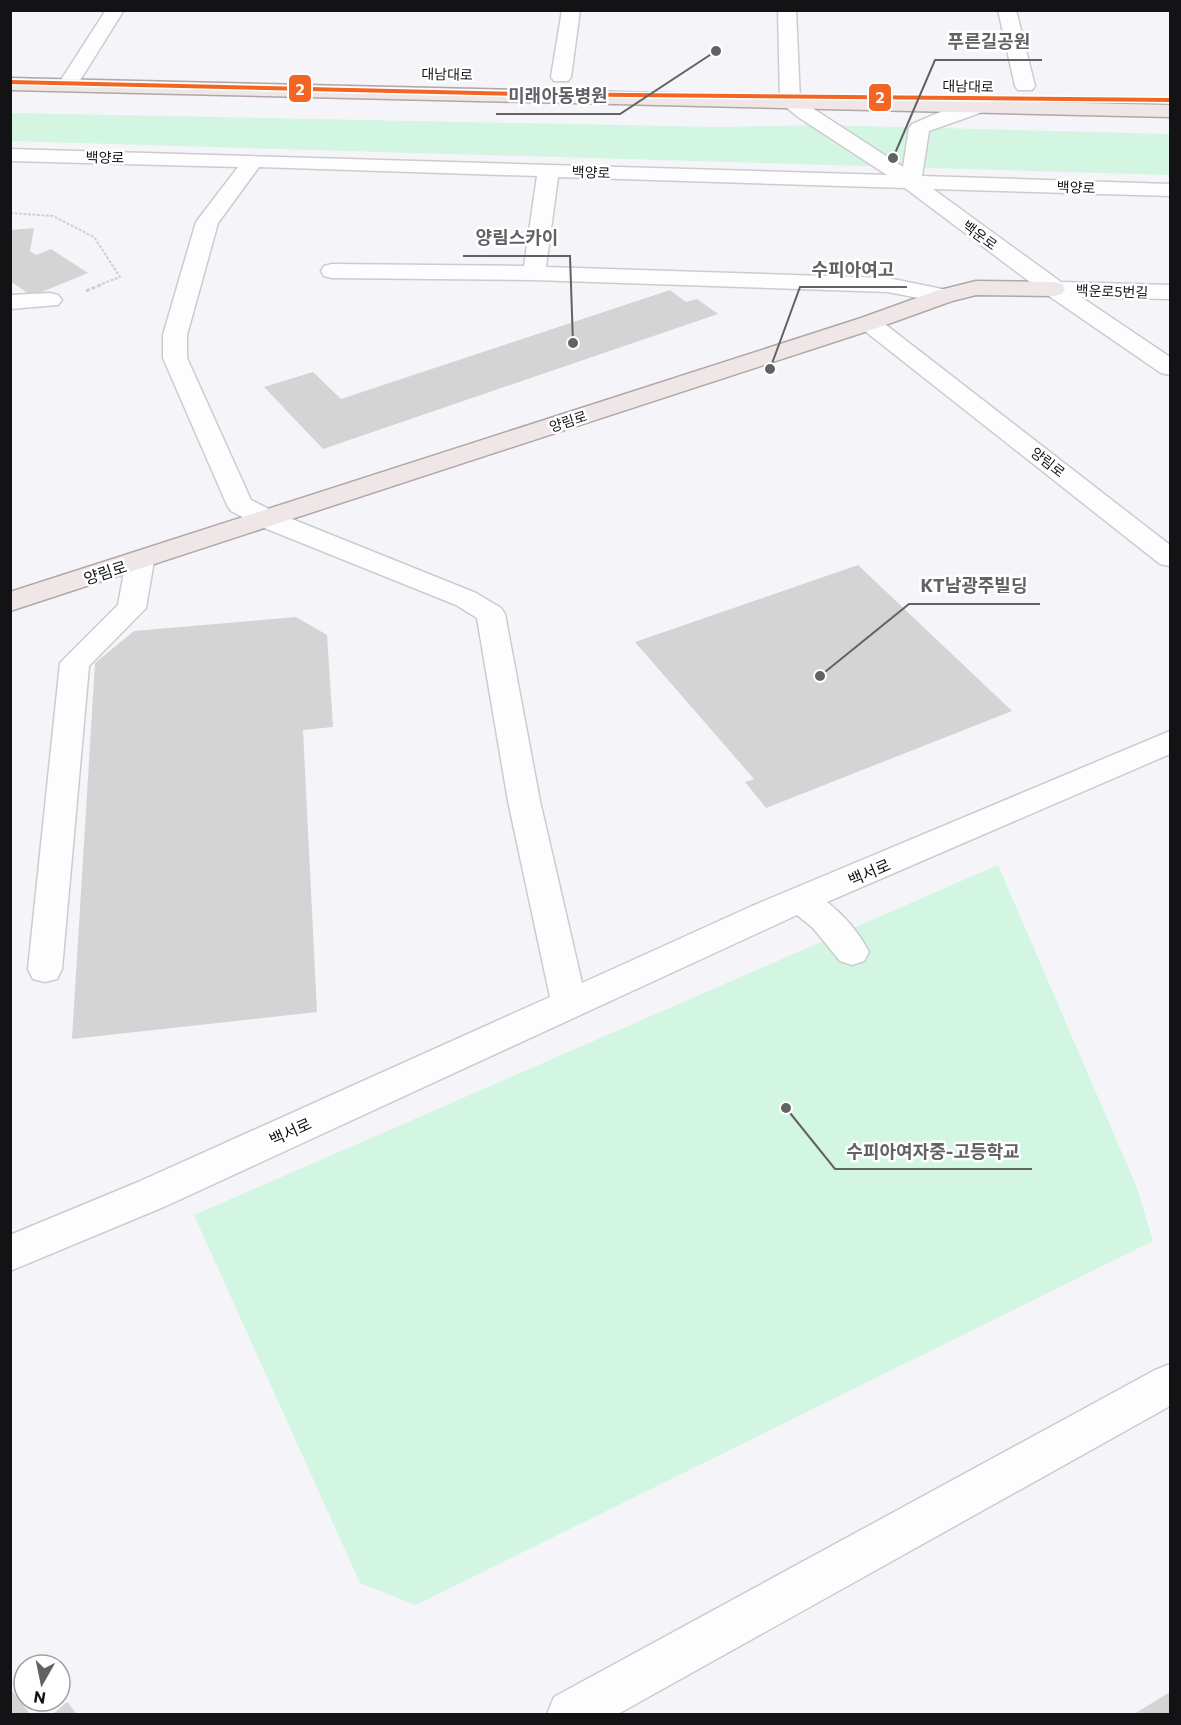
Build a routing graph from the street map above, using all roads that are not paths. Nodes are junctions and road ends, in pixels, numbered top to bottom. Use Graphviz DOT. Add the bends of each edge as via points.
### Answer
graph roads {
  1 [pos="115,10"];
  2 [pos="571,10"];
  3 [pos="787,10"];
  4 [pos="1008,10"];
  5 [pos="57,66"];
  6 [pos="80,67"];
  7 [pos="102,67"];
  8 [pos="538,76"];
  9 [pos="561,76"];
  10 [pos="584,77"];
  11 [pos="698,80"];
  12 [pos="10,84"];
  13 [pos="884,84"];
  14 [pos="67,86"];
  15 [pos="1002,86"];
  16 [pos="1025,86"];
  17 [pos="1048,87"];
  18 [pos="790,92"];
  19 [pos="984,105"];
  20 [pos="1170,111"];
  21 [pos="10,155"];
  22 [pos="253,160"];
  23 [pos="548,171"];
  24 [pos="911,182"];
  25 [pos="1170,190"];
  26 [pos="332,271"];
  27 [pos="534,273"];
  28 [pos="1054,289"];
  29 [pos="1170,292"];
  30 [pos="944,296"];
  31 [pos="50,300"];
  32 [pos="10,302"];
  33 [pos="869,323"];
  34 [pos="1170,368"];
  35 [pos="267,519"];
  36 [pos="1170,558"];
  37 [pos="140,561"];
  38 [pos="10,603"];
  39 [pos="1170,742"];
  40 [pos="802,900"];
  41 [pos="852,952"];
  42 [pos="45,969"];
  43 [pos="569,1005"];
  44 [pos="10,1254"];
  45 [pos="1170,1384"];
  46 [pos="571,1714"];
  1 -- 6 [label="street"];
  2 -- 9 [label="street"];
  3 -- 18 [label="street"];
  4 -- 16 [label="street"];
  5 -- 6 [label="main road"];
  6 -- 7 [label="main road"];
  6 -- 14 [label="street"];
  8 -- 9 [label="main road"];
  9 -- 10 [label="main road"];
  11 -- 18 [label="main road, 대남대로"];
  12 -- 14 [label="main road, 대남대로"];
  13 -- 18 [label="main road, 대남대로"];
  14 -- 18 [label="main road, 대남대로"];
  15 -- 16 [label="main road, 대남대로"];
  16 -- 17 [label="main road, 대남대로"];
  18 -- 19 [label="main road, 대남대로"];
  18 -- 24 [label="street, 백운로" via="820,125"];
  19 -- 20 [label="main road, 대남대로"];
  19 -- 24 [label="street, 대남대로" via="919,128"];
  21 -- 22 [label="street, 백양로"];
  22 -- 23 [label="street, 백양로"];
  22 -- 35 [label="street" via="207,222 175,335 175,358 240,506"];
  23 -- 24 [label="street, 백양로"];
  23 -- 27 [label="street"];
  24 -- 25 [label="street, 백양로"];
  24 -- 28 [label="street, 백운로"];
  26 -- 27 [label="street, 양림로"];
  27 -- 30 [label="street, 양림로" via="888,285"];
  28 -- 29 [label="street, 백운로5번길"];
  28 -- 30 [label="main road, 양림로" via="976,288"];
  28 -- 34 [label="street, 백운로"];
  30 -- 33 [label="main road, 양림로"];
  31 -- 32 [label="street"];
  33 -- 35 [label="main road, 양림로"];
  33 -- 36 [label="street, 양림로"];
  35 -- 37 [label="main road, 양림로"];
  35 -- 43 [label="street" via="466,599 491,614 524,801"];
  37 -- 38 [label="main road, 양림로"];
  37 -- 42 [label="street" via="132,608 75,663"];
  39 -- 40 [label="street, 백서로"];
  40 -- 41 [label="street" via="825,919"];
  40 -- 43 [label="street, 백서로"];
  43 -- 44 [label="street, 백서로"];
  45 -- 46 [label="street"];
}
